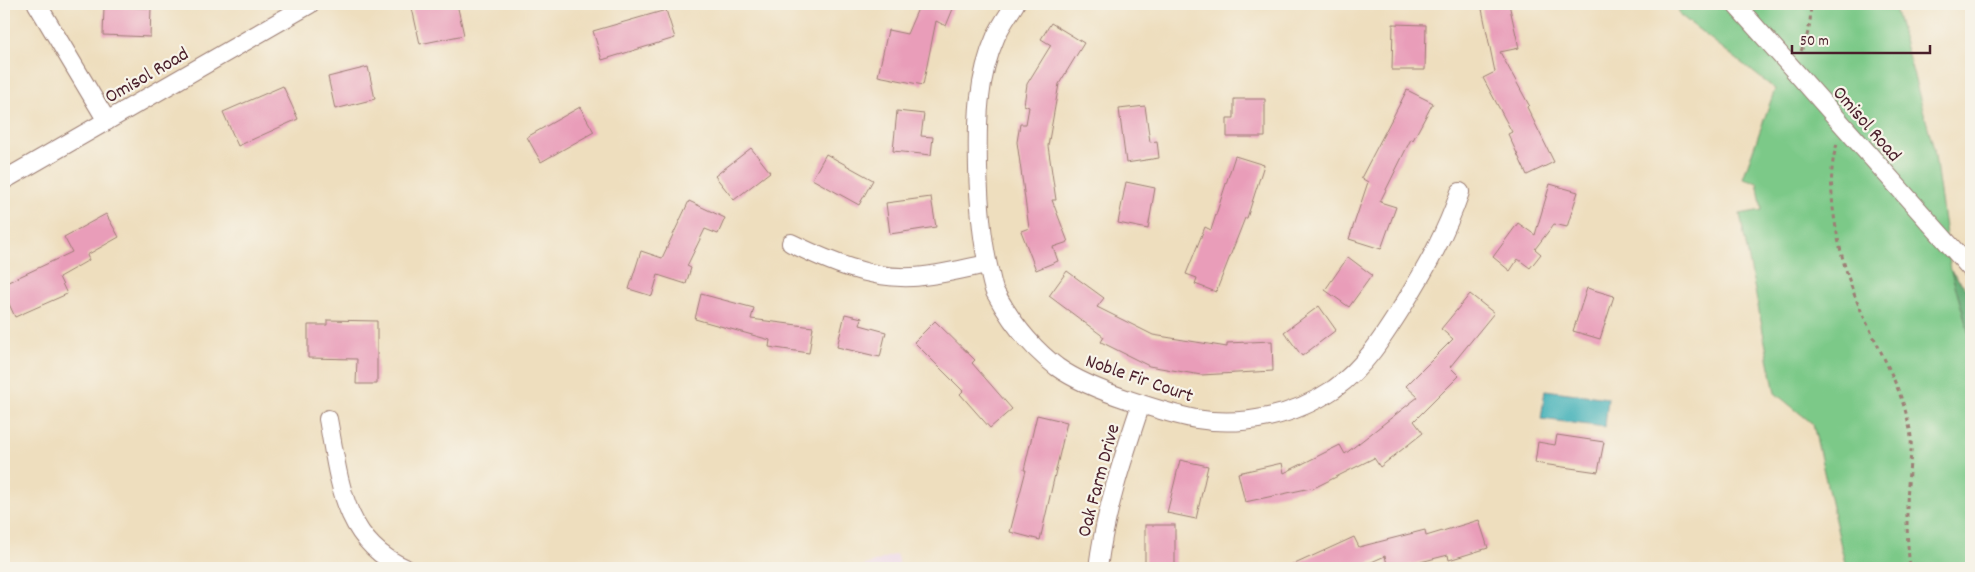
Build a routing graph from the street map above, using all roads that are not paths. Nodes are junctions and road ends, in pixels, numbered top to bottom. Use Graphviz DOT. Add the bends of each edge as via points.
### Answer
graph roads {
  1 [pos="37,4"];
  2 [pos="310,4"];
  3 [pos="1015,4"];
  4 [pos="1735,4"];
  5 [pos="107,121"];
  6 [pos="4,180"];
  7 [pos="1460,192"];
  8 [pos="791,242"];
  9 [pos="987,264"];
  10 [pos="1971,269"];
  11 [pos="1141,404"];
  12 [pos="328,419"];
  13 [pos="405,568"];
  14 [pos="1098,568"];
  1 -- 5 [label="street"];
  2 -- 5 [label="street, Omisol Road"];
  3 -- 9 [label="street, Noble Fir Court" via="997,34 987,60 977,118 979,205"];
  4 -- 10 [label="street, Omisol Road"];
  5 -- 6 [label="street, Omisol Road"];
  7 -- 11 [label="street, Noble Fir Court" via="1434,255 1380,344 1335,388 1288,412 1258,419 1195,419"];
  8 -- 9 [label="street" via="818,256 883,275 911,277"];
  9 -- 11 [label="street, Noble Fir Court" via="994,290 1011,318 1056,366 1072,377"];
  11 -- 14 [label="street, Oak Farm Drive" via="1113,490"];
  12 -- 13 [label="street" via="342,495 351,516 380,552"];
}
